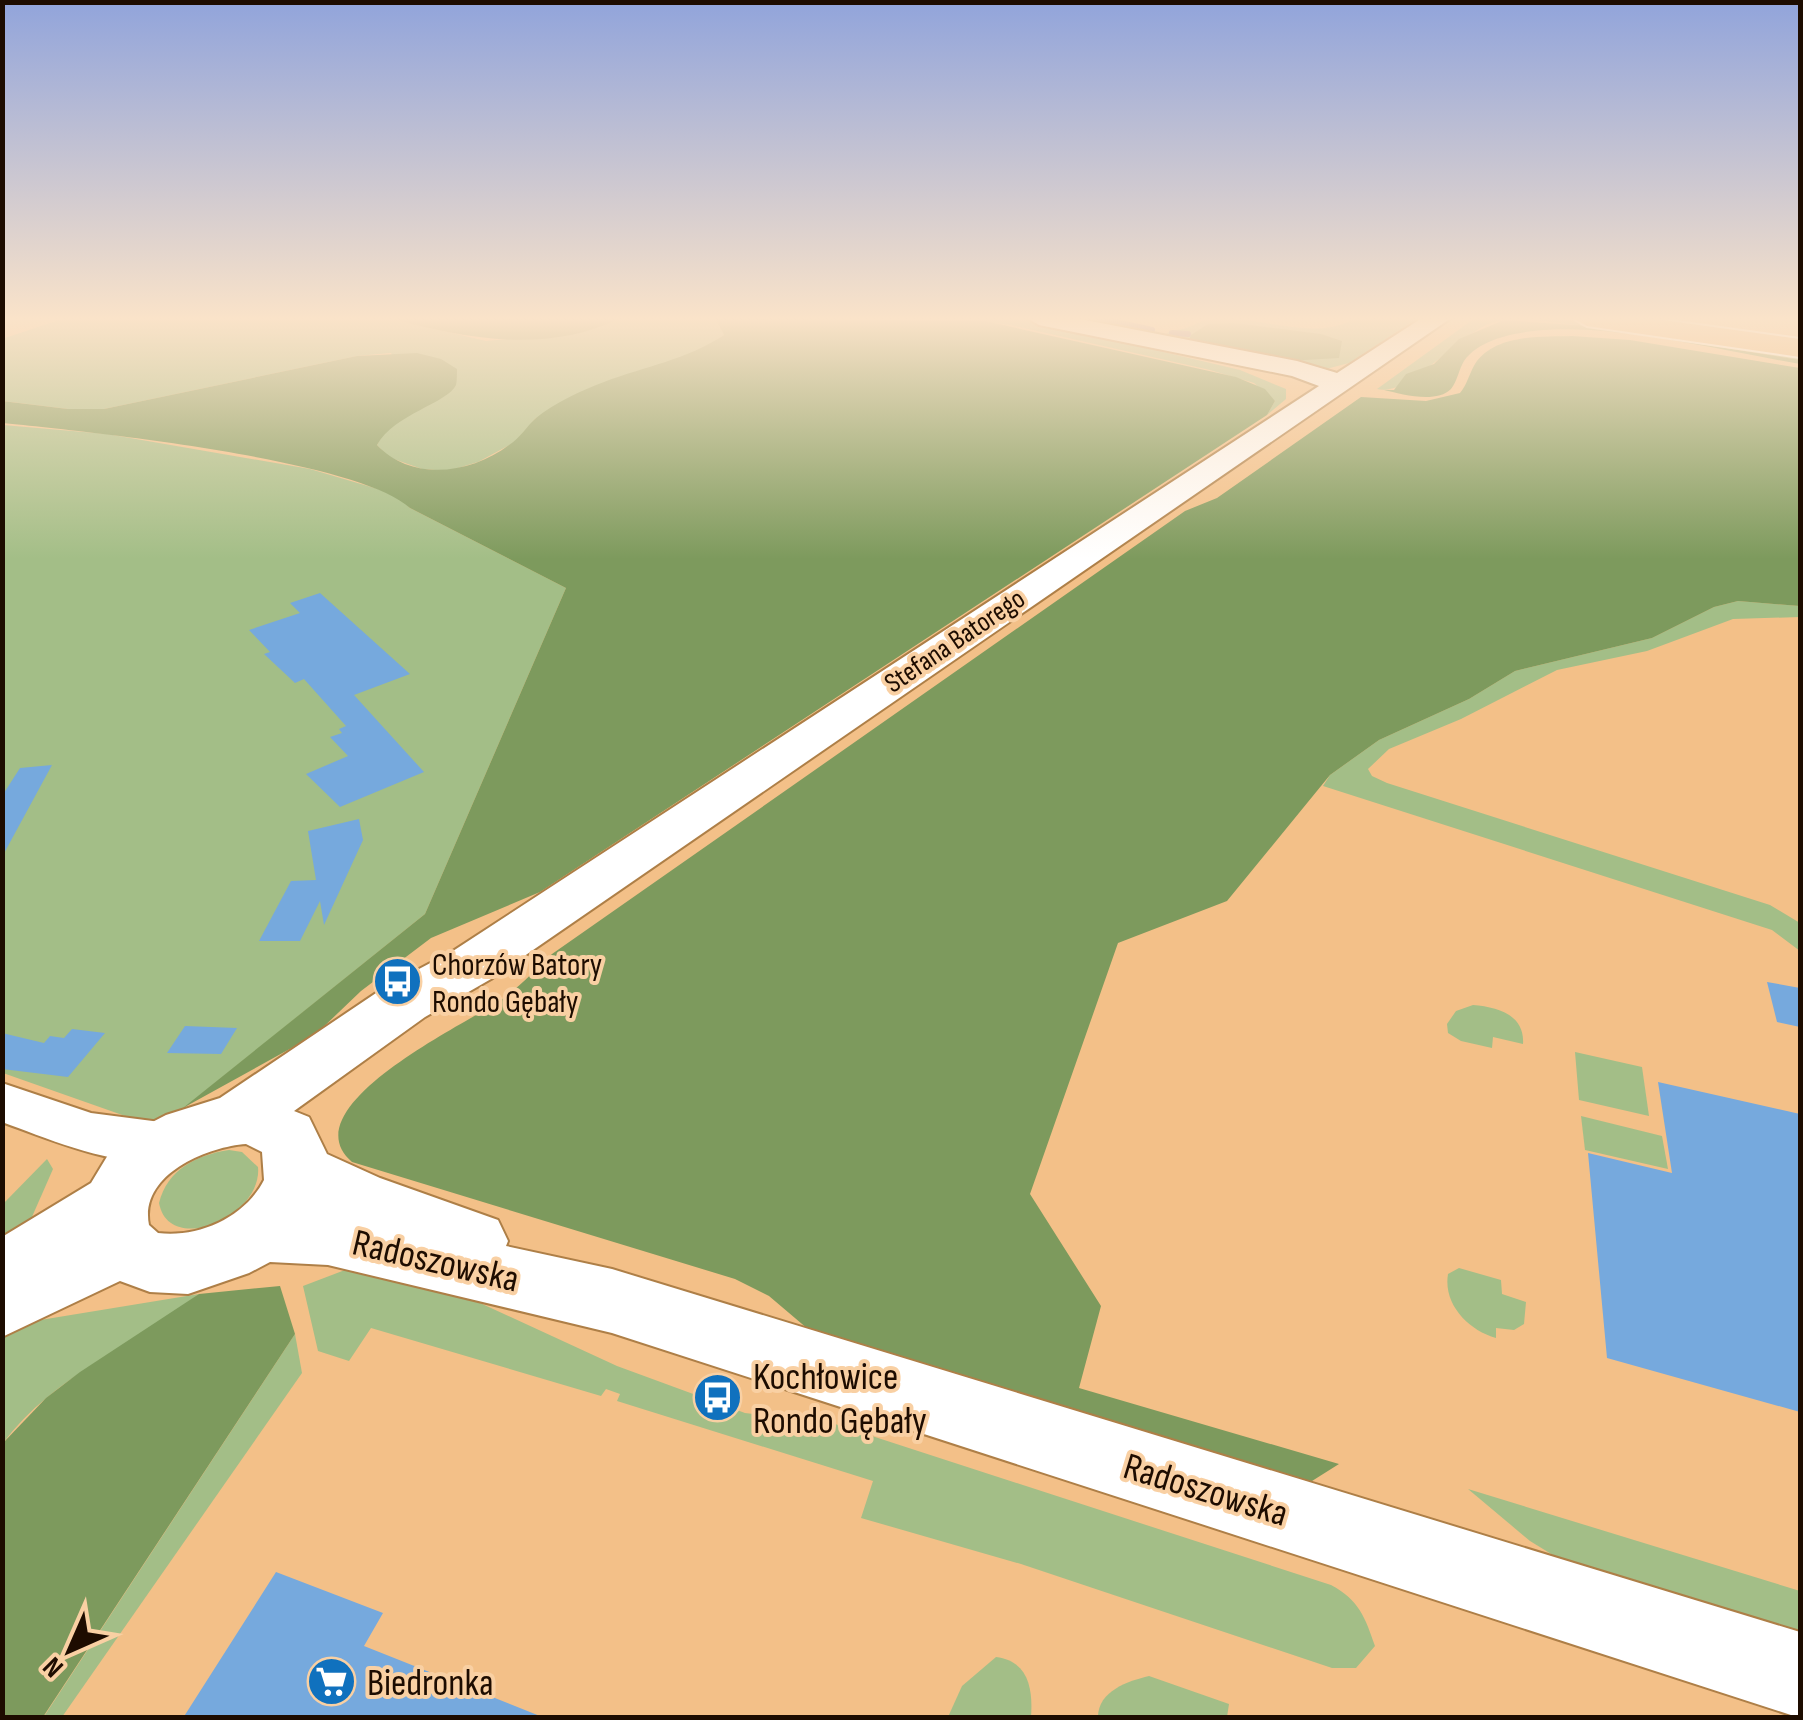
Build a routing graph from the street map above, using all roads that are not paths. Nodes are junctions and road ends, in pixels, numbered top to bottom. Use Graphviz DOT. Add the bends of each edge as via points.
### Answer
graph roads {
  1 [pos="1301,398"];
  2 [pos="1318,398"];
  3 [pos="1303,408"];
  4 [pos="2,1102"];
  5 [pos="273,1141"];
  6 [pos="126,1179"];
  7 [pos="258,1232"];
  8 [pos="2,1274"];
  9 [pos="612,1300"];
  10 [pos="2,1305"];
  11 [pos="1800,1676"];
  1 -- 3 [label="street"];
  2 -- 3 [label="street, Stefana Batorego"];
  3 -- 5 [label="street, Stefana Batorego" via="472,964"];
  4 -- 6 [label="street"];
  5 -- 6 [label="street" via="211,1124"];
  5 -- 7 [label="street" via="295,1187"];
  5 -- 9 [label="street, Radoszowska" via="356,1198"];
  6 -- 7 [label="street" via="143,1261 183,1264 220,1254"];
  6 -- 8 [label="street"];
  6 -- 10 [label="street" via="48,1279"];
  7 -- 9 [label="street, Radoszowska" via="328,1236"];
  9 -- 11 [label="street, Radoszowska"];
}
